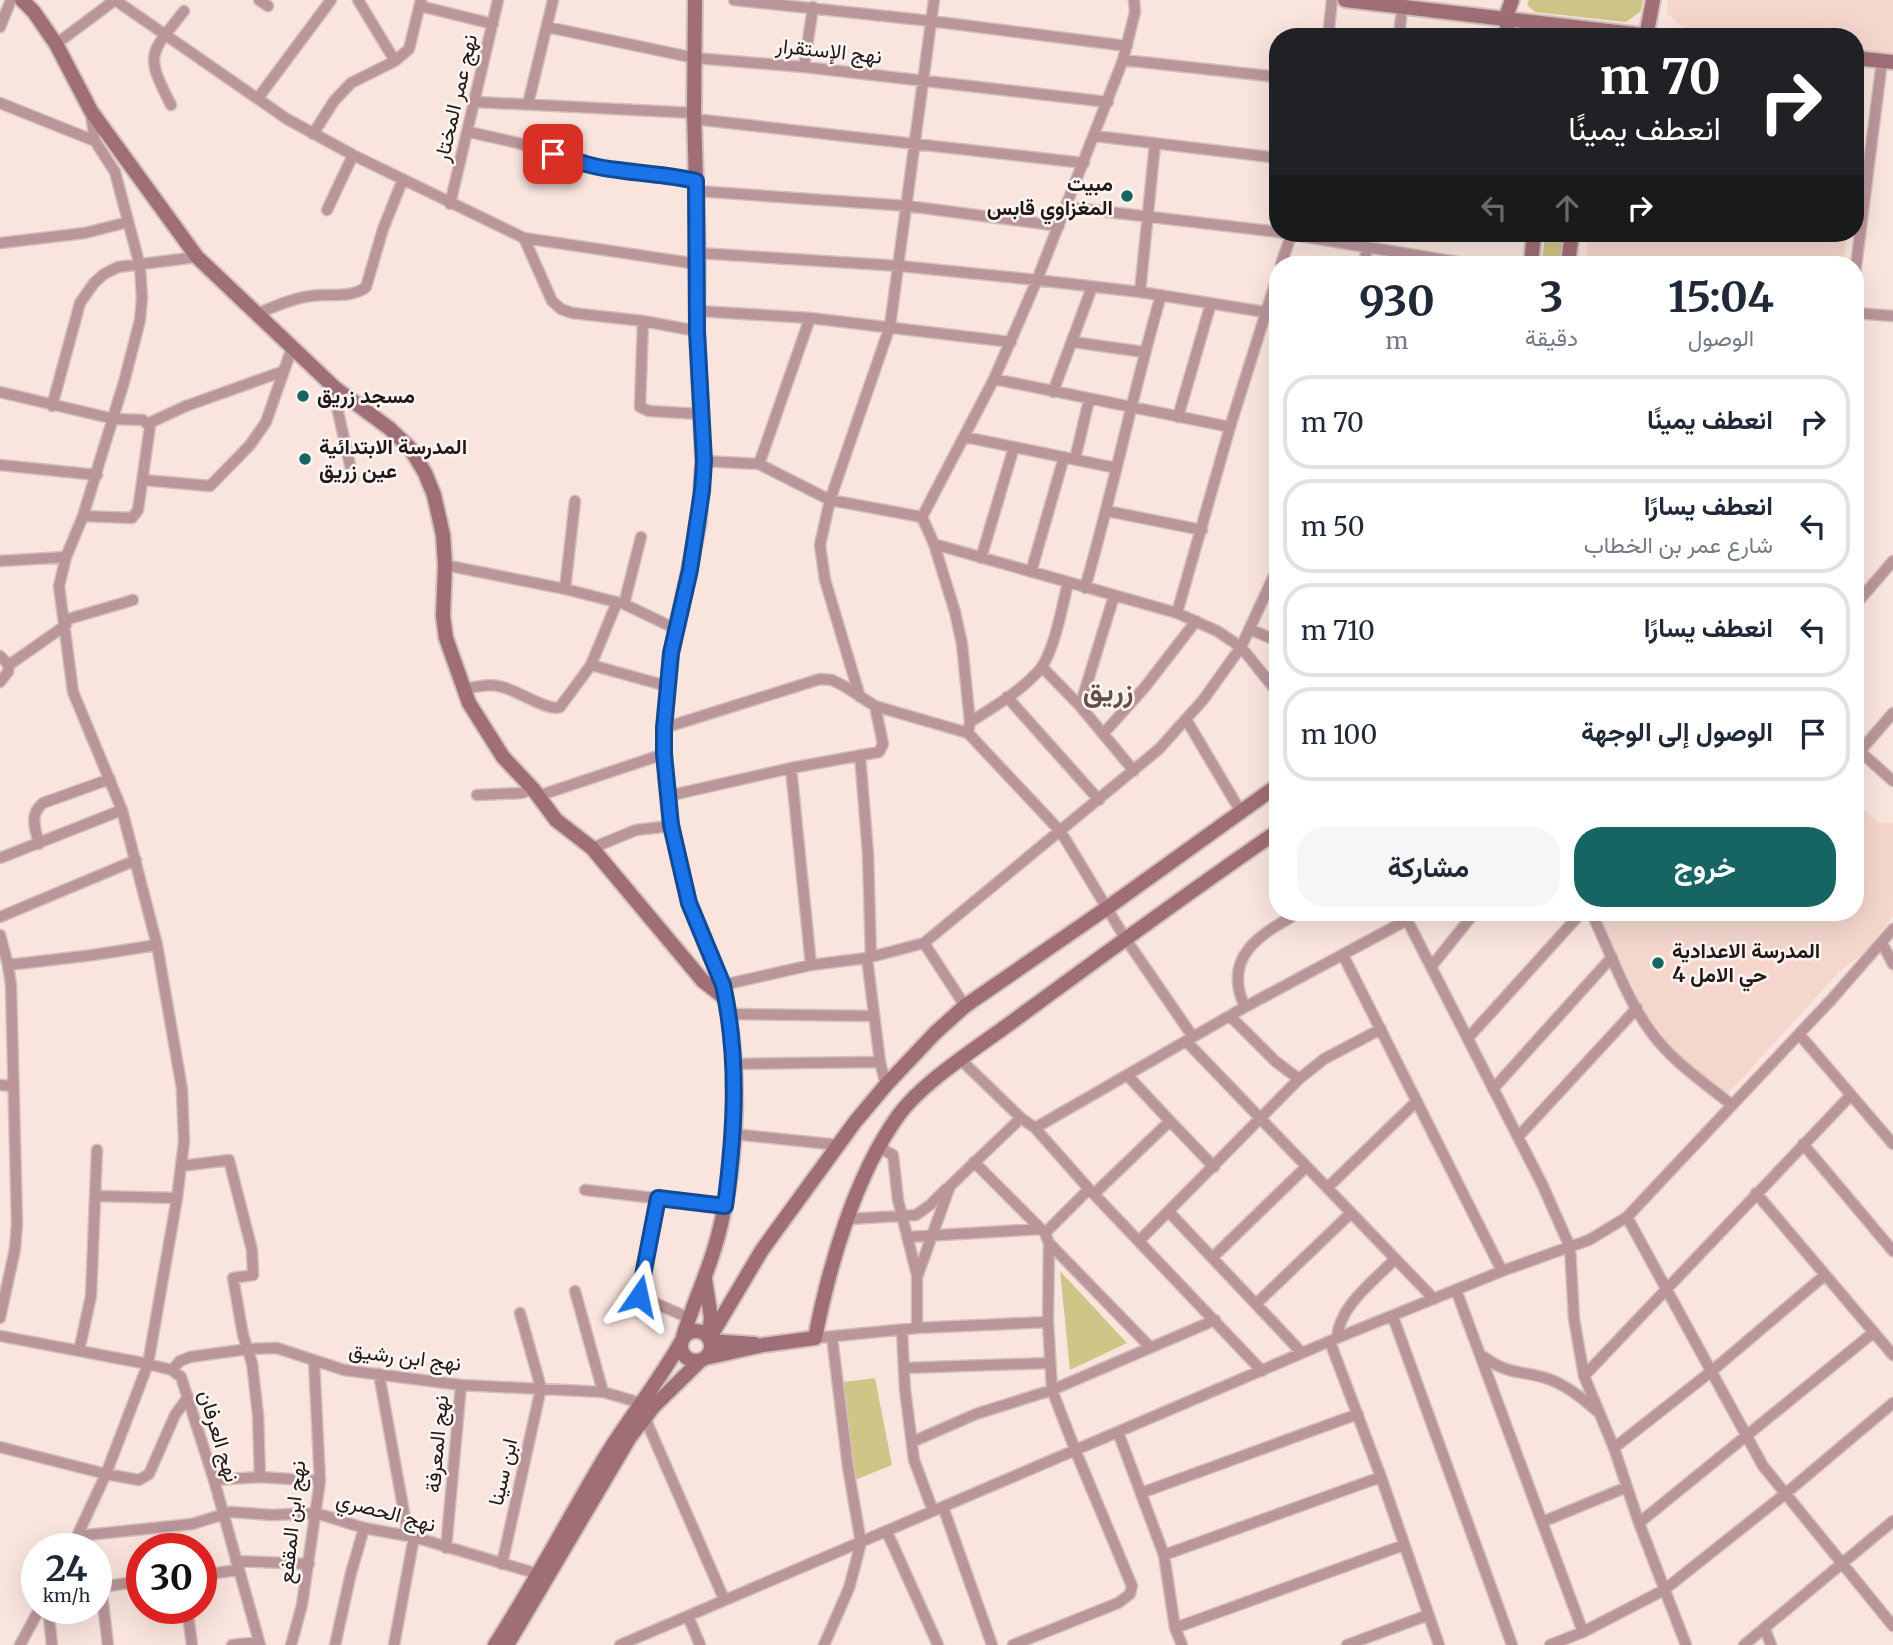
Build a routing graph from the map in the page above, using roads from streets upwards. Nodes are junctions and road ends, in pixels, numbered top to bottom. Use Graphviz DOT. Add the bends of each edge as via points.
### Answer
graph roads {
  1 [pos="11,0"];
  2 [pos="22,0"];
  3 [pos="115,0"];
  4 [pos="259,0"];
  5 [pos="331,0"];
  6 [pos="358,0"];
  7 [pos="498,0"];
  8 [pos="553,0"];
  9 [pos="695,0"];
  10 [pos="734,0"];
  11 [pos="934,0"];
  12 [pos="1134,0"];
  13 [pos="1332,0"];
  14 [pos="1345,0"];
  15 [pos="1512,0"];
  16 [pos="1653,0"];
  17 [pos="420,3"];
  18 [pos="268,6"];
  19 [pos="813,7"];
  20 [pos="1402,7"];
  21 [pos="184,11"];
  22 [pos="1506,19"];
  23 [pos="931,21"];
  24 [pos="493,24"];
  25 [pos="0,27"];
  26 [pos="547,27"];
  27 [pos="1329,28"];
  28 [pos="1400,28"];
  29 [pos="1508,28"];
  30 [pos="1583,28"];
  31 [pos="1651,28"];
  32 [pos="166,34"];
  33 [pos="55,44"];
  34 [pos="1127,46"];
  35 [pos="695,58"];
  36 [pos="1864,59"];
  37 [pos="1123,60"];
  38 [pos="395,61"];
  39 [pos="1887,61"];
  40 [pos="804,67"];
  41 [pos="1269,76"];
  42 [pos="923,82"];
  43 [pos="258,99"];
  44 [pos="476,102"];
  45 [pos="1108,102"];
  46 [pos="0,103"];
  47 [pos="528,103"];
  48 [pos="171,105"];
  49 [pos="91,111"];
  50 [pos="694,116"];
  51 [pos="468,132"];
  52 [pos="313,134"];
  53 [pos="1095,136"];
  54 [pos="95,141"];
  55 [pos="916,143"];
  56 [pos="1155,144"];
  57 [pos="353,155"];
  58 [pos="1269,157"];
  59 [pos="1084,163"];
  60 [pos="403,179"];
  61 [pos="696,186"];
  62 [pos="450,204"];
  63 [pos="908,206"];
  64 [pos="1066,207"];
  65 [pos="327,210"];
  66 [pos="1864,214"];
  67 [pos="1148,216"];
  68 [pos="128,222"];
  69 [pos="1059,226"];
  70 [pos="1269,231"];
  71 [pos="524,239"];
  72 [pos="1335,242"];
  73 [pos="0,243"];
  74 [pos="1367,248"];
  75 [pos="1366,256"];
  76 [pos="1413,256"];
  77 [pos="197,257"];
  78 [pos="698,258"];
  79 [pos="141,266"];
  80 [pos="900,266"];
  81 [pos="1037,280"];
  82 [pos="1092,287"];
  83 [pos="1140,292"];
  84 [pos="1161,295"];
  85 [pos="1269,300"];
  86 [pos="1211,303"];
  87 [pos="698,311"];
  88 [pos="1265,312"];
  89 [pos="256,314"];
  90 [pos="1864,314"];
  91 [pos="1893,316"];
  92 [pos="810,318"];
  93 [pos="643,321"];
  94 [pos="890,327"];
  95 [pos="697,331"];
  96 [pos="1011,342"];
  97 [pos="1073,342"];
  98 [pos="292,348"];
  99 [pos="1144,352"];
  100 [pos="285,371"];
  101 [pos="994,379"];
  102 [pos="335,388"];
  103 [pos="0,392"];
  104 [pos="1053,392"];
  105 [pos="1089,400"];
  106 [pos="52,406"];
  107 [pos="1130,408"];
  108 [pos="700,414"];
  109 [pos="1178,417"];
  110 [pos="114,419"];
  111 [pos="148,424"];
  112 [pos="1230,427"];
  113 [pos="965,437"];
  114 [pos="1014,447"];
  115 [pos="1064,457"];
  116 [pos="1075,459"];
  117 [pos="704,461"];
  118 [pos="759,464"];
  119 [pos="0,465"];
  120 [pos="1116,468"];
  121 [pos="97,475"];
  122 [pos="353,478"];
  123 [pos="144,480"];
  124 [pos="830,499"];
  125 [pos="575,501"];
  126 [pos="1107,511"];
  127 [pos="83,516"];
  128 [pos="922,517"];
  129 [pos="1202,530"];
  130 [pos="641,537"];
  131 [pos="934,544"];
  132 [pos="66,557"];
  133 [pos="981,558"];
  134 [pos="0,561"];
  135 [pos="1893,561"];
  136 [pos="445,565"];
  137 [pos="1031,572"];
  138 [pos="1068,583"];
  139 [pos="1269,587"];
  140 [pos="1085,588"];
  141 [pos="565,589"];
  142 [pos="1864,595"];
  143 [pos="1114,596"];
  144 [pos="133,600"];
  145 [pos="620,603"];
  146 [pos="1177,613"];
  147 [pos="1196,621"];
  148 [pos="65,622"];
  149 [pos="676,629"];
  150 [pos="1250,629"];
  151 [pos="1269,638"];
  152 [pos="1241,647"];
  153 [pos="0,656"];
  154 [pos="9,665"];
  155 [pos="590,665"];
  156 [pos="1042,667"];
  157 [pos="1269,681"];
  158 [pos="0,682"];
  159 [pos="667,686"];
  160 [pos="462,689"];
  161 [pos="860,697"];
  162 [pos="1007,697"];
  163 [pos="875,706"];
  164 [pos="1080,706"];
  165 [pos="1893,713"];
  166 [pos="1186,721"];
  167 [pos="969,727"];
  168 [pos="664,728"];
  169 [pos="1104,733"];
  170 [pos="1864,742"];
  171 [pos="664,754"];
  172 [pos="860,755"];
  173 [pos="1864,755"];
  174 [pos="791,768"];
  175 [pos="1134,771"];
  176 [pos="110,779"];
  177 [pos="1893,782"];
  178 [pos="535,792"];
  179 [pos="1269,792"];
  180 [pos="477,795"];
  181 [pos="668,796"];
  182 [pos="1099,800"];
  183 [pos="122,810"];
  184 [pos="1241,812"];
  185 [pos="671,825"];
  186 [pos="1061,831"];
  187 [pos="1269,837"];
  188 [pos="39,844"];
  189 [pos="592,848"];
  190 [pos="0,858"];
  191 [pos="136,860"];
  192 [pos="1107,908"];
  193 [pos="0,917"];
  194 [pos="1284,921"];
  195 [pos="1396,921"];
  196 [pos="1408,921"];
  197 [pos="1468,921"];
  198 [pos="1573,921"];
  199 [pos="1595,921"];
  200 [pos="1893,929"];
  201 [pos="0,935"];
  202 [pos="1125,938"];
  203 [pos="924,943"];
  204 [pos="1882,943"];
  205 [pos="157,945"];
  206 [pos="1343,955"];
  207 [pos="1612,957"];
  208 [pos="869,958"];
  209 [pos="1893,964"];
  210 [pos="8,965"];
  211 [pos="811,965"];
  212 [pos="1431,967"];
  213 [pos="726,999"];
  214 [pos="965,1006"];
  215 [pos="1245,1007"];
  216 [pos="1637,1008"];
  217 [pos="874,1016"];
  218 [pos="1230,1016"];
  219 [pos="1381,1029"];
  220 [pos="1799,1034"];
  221 [pos="1469,1037"];
  222 [pos="1190,1039"];
  223 [pos="961,1060"];
  224 [pos="880,1062"];
  225 [pos="734,1064"];
  226 [pos="1127,1075"];
  227 [pos="1299,1079"];
  228 [pos="886,1084"];
  229 [pos="0,1085"];
  230 [pos="13,1086"];
  231 [pos="1493,1088"];
  232 [pos="1851,1095"];
  233 [pos="1417,1101"];
  234 [pos="1732,1105"];
  235 [pos="1021,1118"];
  236 [pos="1261,1119"];
  237 [pos="1170,1121"];
  238 [pos="1035,1128"];
  239 [pos="733,1134"];
  240 [pos="1518,1137"];
  241 [pos="1803,1144"];
  242 [pos="1893,1144"];
  243 [pos="839,1145"];
  244 [pos="878,1147"];
  245 [pos="97,1150"];
  246 [pos="974,1162"];
  247 [pos="181,1166"];
  248 [pos="1214,1167"];
  249 [pos="1306,1167"];
  250 [pos="950,1186"];
  251 [pos="1327,1188"];
  252 [pos="585,1190"];
  253 [pos="1092,1191"];
  254 [pos="1756,1193"];
  255 [pos="95,1196"];
  256 [pos="177,1198"];
  257 [pos="658,1198"];
  258 [pos="725,1206"];
  259 [pos="1169,1212"];
  260 [pos="1351,1213"];
  261 [pos="902,1216"];
  262 [pos="1627,1217"];
  263 [pos="848,1219"];
  264 [pos="1043,1231"];
  265 [pos="933,1236"];
  266 [pos="907,1237"];
  267 [pos="1139,1241"];
  268 [pos="1049,1243"];
  269 [pos="1570,1247"];
  270 [pos="1893,1251"];
  271 [pos="1213,1257"];
  272 [pos="1395,1259"];
  273 [pos="1502,1271"];
  274 [pos="1825,1275"];
  275 [pos="917,1277"];
  276 [pos="705,1279"];
  277 [pos="1667,1287"];
  278 [pos="1456,1290"];
  279 [pos="575,1291"];
  280 [pos="1434,1299"];
  281 [pos="1257,1303"];
  282 [pos="520,1313"];
  283 [pos="1393,1317"];
  284 [pos="0,1318"];
  285 [pos="689,1318"];
  286 [pos="1215,1320"];
  287 [pos="1048,1322"];
  288 [pos="917,1328"];
  289 [pos="901,1330"];
  290 [pos="1874,1332"];
  291 [pos="0,1336"];
  292 [pos="832,1337"];
  293 [pos="815,1338"];
  294 [pos="682,1339"];
  295 [pos="709,1339"];
  296 [pos="1334,1340"];
  297 [pos="763,1345"];
  298 [pos="1150,1347"];
  299 [pos="248,1349"];
  300 [pos="79,1352"];
  301 [pos="1302,1353"];
  302 [pos="1893,1354"];
  303 [pos="1482,1356"];
  304 [pos="703,1359"];
  305 [pos="314,1361"];
  306 [pos="1050,1363"];
  307 [pos="148,1364"];
  308 [pos="904,1368"];
  309 [pos="172,1370"];
  310 [pos="1713,1370"];
  311 [pos="1262,1371"];
  312 [pos="379,1374"];
  313 [pos="1584,1376"];
  314 [pos="461,1385"];
  315 [pos="541,1388"];
  316 [pos="1052,1390"];
  317 [pos="603,1392"];
  318 [pos="188,1397"];
  319 [pos="1893,1402"];
  320 [pos="643,1411"];
  321 [pos="1598,1411"];
  322 [pos="1358,1414"];
  323 [pos="1118,1432"];
  324 [pos="1746,1434"];
  325 [pos="912,1442"];
  326 [pos="0,1447"];
  327 [pos="1614,1448"];
  328 [pos="1076,1452"];
  329 [pos="106,1474"];
  330 [pos="1381,1477"];
  331 [pos="260,1478"];
  332 [pos="214,1480"];
  333 [pos="320,1481"];
  334 [pos="1626,1487"];
  335 [pos="1142,1493"];
  336 [pos="1785,1494"];
  337 [pos="938,1509"];
  338 [pos="316,1513"];
  339 [pos="222,1514"];
  340 [pos="1893,1521"];
  341 [pos="1542,1522"];
  342 [pos="1639,1523"];
  343 [pos="364,1528"];
  344 [pos="887,1532"];
  345 [pos="78,1533"];
  346 [pos="106,1533"];
  347 [pos="414,1536"];
  348 [pos="861,1542"];
  349 [pos="1404,1545"];
  350 [pos="446,1548"];
  351 [pos="1164,1555"];
  352 [pos="1842,1563"];
  353 [pos="309,1564"];
  354 [pos="502,1564"];
  355 [pos="237,1566"];
  356 [pos="217,1571"];
  357 [pos="538,1574"];
  358 [pos="126,1583"];
  359 [pos="1664,1590"];
  360 [pos="724,1599"];
  361 [pos="1428,1615"];
  362 [pos="688,1616"];
  363 [pos="31,1624"];
  364 [pos="50,1624"];
  365 [pos="189,1624"];
  366 [pos="1893,1626"];
  367 [pos="1175,1628"];
  368 [pos="1765,1629"];
  369 [pos="1583,1632"];
  370 [pos="1037,1640"];
  371 [pos="259,1644"];
  372 [pos="1556,1644"];
  373 [pos="20,1645"];
  374 [pos="52,1645"];
  375 [pos="108,1645"];
  376 [pos="192,1645"];
  377 [pos="232,1645"];
  378 [pos="292,1645"];
  379 [pos="335,1645"];
  380 [pos="394,1645"];
  381 [pos="495,1645"];
  382 [pos="507,1645"];
  383 [pos="620,1645"];
  384 [pos="700,1645"];
  385 [pos="824,1645"];
  386 [pos="938,1645"];
  387 [pos="992,1645"];
  388 [pos="1013,1645"];
  389 [pos="1182,1645"];
  390 [pos="1347,1645"];
  391 [pos="1439,1645"];
  392 [pos="1513,1645"];
  393 [pos="1686,1645"];
  394 [pos="1744,1645"];
  395 [pos="1771,1645"];
  1 -- 25 [label="street"];
  2 -- 33 [label="street"];
  3 -- 32 [label="street"];
  3 -- 33 [label="street"];
  4 -- 18 [label="street"];
  5 -- 43 [label="street"];
  6 -- 38 [label="street"];
  7 -- 24 [label="street, نهج عمر المختار"];
  8 -- 26 [label="street"];
  9 -- 35 [label="street"];
  10 -- 19 [label="street"];
  11 -- 23 [label="street"];
  12 -- 34 [label="street"];
  13 -- 27 [label="street"];
  14 -- 20 [label="street"];
  15 -- 22 [label="street"];
  16 -- 31 [label="street"];
  17 -- 24 [label="street"];
  17 -- 38 [label="street" via="409,49"];
  19 -- 23 [label="street"];
  19 -- 40 [label="street"];
  20 -- 22 [label="street"];
  20 -- 28 [label="street"];
  21 -- 32 [label="street"];
  22 -- 29 [label="street"];
  22 -- 30 [label="street"];
  23 -- 34 [label="street"];
  23 -- 42 [label="street"];
  24 -- 44 [label="street, نهج عمر المختار"];
  26 -- 35 [label="street, نهج الإستقرار"];
  26 -- 47 [label="street"];
  32 -- 43 [label="street"];
  32 -- 48 [label="street" via="152,66"];
  33 -- 49 [label="street"];
  34 -- 37 [label="street"];
  35 -- 40 [label="street, نهج الإستقرار"];
  35 -- 50 [label="street"];
  36 -- 39 [label="street"];
  37 -- 41 [label="street"];
  37 -- 45 [label="street"];
  38 -- 52 [label="street" via="351,83"];
  39 -- 66 [label="street"];
  40 -- 42 [label="street, نهج الإستقرار"];
  42 -- 45 [label="street, نهج الإستقرار"];
  42 -- 55 [label="street"];
  43 -- 52 [label="street"];
  44 -- 47 [label="street"];
  44 -- 51 [label="street, نهج عمر المختار"];
  45 -- 53 [label="street"];
  46 -- 54 [label="street"];
  47 -- 50 [label="street"];
  49 -- 54 [label="street"];
  49 -- 77 [label="street"];
  50 -- 55 [label="street"];
  50 -- 61 [label="street"];
  51 -- 61 [label="street" via="588,165 661,174"];
  51 -- 62 [label="street, نهج عمر المختار"];
  52 -- 57 [label="street"];
  53 -- 56 [label="street"];
  53 -- 59 [label="street"];
  54 -- 68 [label="street" via="115,172"];
  55 -- 59 [label="street"];
  55 -- 63 [label="street"];
  56 -- 58 [label="street"];
  56 -- 67 [label="street"];
  57 -- 60 [label="street"];
  57 -- 65 [label="street"];
  59 -- 64 [label="street"];
  60 -- 62 [label="street"];
  60 -- 89 [label="street" via="366,287 351,294 309,296"];
  61 -- 63 [label="street"];
  61 -- 78 [label="street"];
  62 -- 71 [label="street"];
  63 -- 69 [label="street"];
  63 -- 80 [label="street"];
  64 -- 67 [label="street"];
  64 -- 69 [label="street"];
  67 -- 70 [label="street"];
  67 -- 83 [label="street"];
  68 -- 73 [label="street" via="85,233"];
  68 -- 79 [label="street"];
  69 -- 81 [label="street"];
  71 -- 78 [label="street"];
  71 -- 93 [label="street" via="552,301 561,309"];
  72 -- 74 [label="street"];
  74 -- 75 [label="street"];
  74 -- 76 [label="street"];
  77 -- 79 [label="street"];
  77 -- 89 [label="street"];
  78 -- 80 [label="street"];
  78 -- 87 [label="street"];
  79 -- 106 [label="street" via="118,267 86,291"];
  79 -- 110 [label="street" via="140,320"];
  80 -- 81 [label="street"];
  80 -- 94 [label="street"];
  81 -- 82 [label="street"];
  81 -- 96 [label="street"];
  82 -- 83 [label="street"];
  82 -- 97 [label="street"];
  83 -- 84 [label="street"];
  84 -- 86 [label="street"];
  84 -- 99 [label="street"];
  85 -- 88 [label="street"];
  86 -- 88 [label="street"];
  86 -- 109 [label="street"];
  87 -- 92 [label="street"];
  87 -- 95 [label="street"];
  88 -- 112 [label="street"];
  89 -- 98 [label="street"];
  90 -- 91 [label="street"];
  92 -- 94 [label="street"];
  92 -- 118 [label="street"];
  93 -- 95 [label="street"];
  93 -- 108 [label="street" via="640,407"];
  94 -- 96 [label="street"];
  94 -- 124 [label="street"];
  95 -- 108 [label="street"];
  96 -- 101 [label="street"];
  97 -- 99 [label="street"];
  97 -- 104 [label="street"];
  98 -- 100 [label="street"];
  98 -- 102 [label="street"];
  99 -- 107 [label="street"];
  100 -- 111 [label="street"];
  100 -- 123 [label="street" via="266,422 210,486"];
  101 -- 104 [label="street"];
  101 -- 113 [label="street"];
  102 -- 122 [label="street"];
  102 -- 136 [label="street" via="395,433 416,457 433,495"];
  103 -- 106 [label="street"];
  104 -- 105 [label="street"];
  105 -- 107 [label="street"];
  105 -- 116 [label="street"];
  106 -- 110 [label="street"];
  107 -- 109 [label="street"];
  107 -- 120 [label="street"];
  108 -- 117 [label="street"];
  109 -- 112 [label="street"];
  110 -- 111 [label="street"];
  110 -- 121 [label="street"];
  111 -- 123 [label="street"];
  112 -- 129 [label="street"];
  113 -- 114 [label="street"];
  113 -- 128 [label="street"];
  114 -- 115 [label="street"];
  114 -- 133 [label="street"];
  115 -- 116 [label="street"];
  115 -- 137 [label="street"];
  116 -- 120 [label="street"];
  117 -- 118 [label="street"];
  117 -- 149 [label="street" via="699,523"];
  118 -- 124 [label="street"];
  119 -- 121 [label="street"];
  120 -- 126 [label="street"];
  121 -- 127 [label="street"];
  123 -- 127 [label="street" via="132,518"];
  124 -- 128 [label="street"];
  124 -- 161 [label="street" via="822,527 821,562"];
  125 -- 141 [label="street"];
  126 -- 129 [label="street"];
  126 -- 140 [label="street"];
  127 -- 132 [label="street"];
  128 -- 131 [label="street"];
  129 -- 146 [label="street"];
  130 -- 145 [label="street"];
  131 -- 133 [label="street"];
  131 -- 167 [label="street" via="962,644"];
  132 -- 134 [label="street"];
  132 -- 148 [label="street" via="60,586"];
  133 -- 137 [label="street"];
  135 -- 142 [label="street"];
  136 -- 141 [label="street"];
  136 -- 160 [label="street" via="446,638"];
  137 -- 138 [label="street"];
  138 -- 140 [label="street"];
  138 -- 156 [label="street"];
  139 -- 150 [label="street"];
  140 -- 143 [label="street"];
  141 -- 145 [label="street"];
  143 -- 146 [label="street"];
  143 -- 164 [label="street"];
  144 -- 148 [label="street"];
  145 -- 149 [label="street"];
  145 -- 155 [label="street"];
  146 -- 147 [label="street"];
  147 -- 152 [label="street"];
  147 -- 169 [label="street"];
  148 -- 154 [label="street"];
  148 -- 176 [label="street" via="73,691"];
  149 -- 159 [label="street"];
  150 -- 151 [label="street"];
  150 -- 152 [label="street"];
  152 -- 157 [label="street"];
  152 -- 166 [label="street"];
  153 -- 154 [label="street"];
  154 -- 158 [label="street"];
  155 -- 159 [label="street"];
  155 -- 160 [label="street" via="556,709 499,686"];
  156 -- 162 [label="street"];
  156 -- 164 [label="street"];
  159 -- 168 [label="street"];
  160 -- 178 [label="street" via="493,744"];
  161 -- 163 [label="street"];
  161 -- 168 [label="street" via="832,680 808,681"];
  162 -- 167 [label="street"];
  162 -- 182 [label="street"];
  163 -- 167 [label="street"];
  163 -- 172 [label="street" via="882,748"];
  164 -- 169 [label="street"];
  165 -- 170 [label="street"];
  166 -- 175 [label="street"];
  166 -- 184 [label="street"];
  167 -- 186 [label="street"];
  168 -- 171 [label="street"];
  169 -- 175 [label="street"];
  171 -- 178 [label="street"];
  171 -- 181 [label="street"];
  172 -- 174 [label="street"];
  172 -- 208 [label="street" via="868,854"];
  173 -- 177 [label="street"];
  174 -- 181 [label="street"];
  174 -- 211 [label="street"];
  175 -- 182 [label="street"];
  176 -- 183 [label="street"];
  176 -- 188 [label="street" via="43,803 33,824"];
  178 -- 180 [label="street"];
  178 -- 189 [label="street" via="556,820"];
  179 -- 184 [label="street"];
  181 -- 185 [label="street"];
  182 -- 186 [label="street"];
  183 -- 188 [label="street"];
  183 -- 191 [label="street"];
  184 -- 192 [label="street"];
  185 -- 189 [label="street" via="636,830"];
  185 -- 213 [label="street" via="689,903"];
  186 -- 192 [label="street"];
  186 -- 203 [label="street"];
  187 -- 202 [label="street"];
  188 -- 190 [label="street"];
  189 -- 213 [label="street" via="703,981"];
  191 -- 193 [label="street"];
  191 -- 205 [label="street"];
  192 -- 202 [label="street"];
  192 -- 214 [label="street"];
  194 -- 215 [label="street" via="1263,933 1242,960 1238,992"];
  195 -- 206 [label="street"];
  196 -- 212 [label="street"];
  197 -- 212 [label="street"];
  198 -- 221 [label="street"];
  199 -- 207 [label="street"];
  200 -- 204 [label="street"];
  201 -- 210 [label="street"];
  202 -- 222 [label="street"];
  202 -- 223 [label="street"];
  203 -- 208 [label="street"];
  203 -- 214 [label="street"];
  204 -- 209 [label="street"];
  204 -- 220 [label="street"];
  205 -- 210 [label="street"];
  205 -- 247 [label="street" via="182,1089"];
  206 -- 215 [label="street"];
  206 -- 219 [label="street"];
  207 -- 216 [label="street"];
  207 -- 231 [label="street"];
  208 -- 211 [label="street"];
  208 -- 217 [label="street"];
  210 -- 230 [label="street"];
  211 -- 213 [label="street"];
  212 -- 221 [label="street"];
  213 -- 217 [label="street"];
  213 -- 225 [label="street"];
  214 -- 228 [label="street"];
  215 -- 218 [label="street"];
  216 -- 234 [label="street" via="1679,1063"];
  216 -- 240 [label="street"];
  217 -- 224 [label="street"];
  218 -- 222 [label="street"];
  218 -- 227 [label="street"];
  219 -- 227 [label="street" via="1324,1059"];
  219 -- 233 [label="street"];
  220 -- 232 [label="street"];
  220 -- 234 [label="street"];
  221 -- 231 [label="street"];
  222 -- 226 [label="street"];
  222 -- 236 [label="street"];
  223 -- 235 [label="street"];
  223 -- 244 [label="street" via="899,1114"];
  224 -- 225 [label="street"];
  224 -- 228 [label="street"];
  225 -- 239 [label="street"];
  226 -- 237 [label="street"];
  226 -- 238 [label="street"];
  227 -- 236 [label="street"];
  228 -- 243 [label="street"];
  229 -- 230 [label="street"];
  230 -- 284 [label="street" via="17,1224"];
  231 -- 240 [label="street"];
  232 -- 241 [label="street"];
  232 -- 242 [label="street"];
  233 -- 251 [label="street"];
  233 -- 273 [label="street"];
  234 -- 262 [label="street"];
  235 -- 238 [label="street"];
  235 -- 246 [label="street"];
  236 -- 248 [label="street"];
  236 -- 249 [label="street"];
  237 -- 248 [label="street"];
  237 -- 253 [label="street"];
  238 -- 253 [label="street"];
  239 -- 243 [label="street"];
  239 -- 258 [label="street"];
  240 -- 269 [label="street"];
  241 -- 254 [label="street"];
  241 -- 270 [label="street"];
  243 -- 295 [label="street" via="762,1250"];
  244 -- 261 [label="street" via="893,1155"];
  244 -- 263 [label="street"];
  245 -- 255 [label="street"];
  246 -- 250 [label="street"];
  246 -- 264 [label="street"];
  247 -- 256 [label="street"];
  247 -- 299 [label="street" via="229,1160 252,1250 253,1275 233,1278"];
  248 -- 259 [label="street"];
  249 -- 251 [label="street"];
  249 -- 271 [label="street"];
  250 -- 261 [label="street" via="923,1211"];
  250 -- 265 [label="street"];
  251 -- 260 [label="street"];
  252 -- 257 [label="street"];
  253 -- 264 [label="street"];
  253 -- 267 [label="street"];
  254 -- 274 [label="street"];
  254 -- 277 [label="street"];
  255 -- 256 [label="street"];
  255 -- 300 [label="street" via="91,1296"];
  256 -- 307 [label="street"];
  257 -- 258 [label="street"];
  257 -- 285 [label="street" via="639,1296"];
  258 -- 276 [label="street"];
  259 -- 267 [label="street"];
  259 -- 271 [label="street"];
  260 -- 272 [label="street"];
  260 -- 281 [label="street"];
  261 -- 263 [label="street"];
  261 -- 266 [label="street"];
  262 -- 269 [label="street"];
  262 -- 277 [label="street"];
  263 -- 293 [label="street"];
  264 -- 265 [label="street"];
  264 -- 268 [label="street"];
  265 -- 266 [label="street"];
  265 -- 275 [label="street"];
  266 -- 275 [label="street"];
  267 -- 286 [label="street"];
  268 -- 287 [label="street"];
  268 -- 298 [label="street"];
  269 -- 273 [label="street"];
  269 -- 313 [label="street" via="1574,1319"];
  271 -- 281 [label="street"];
  272 -- 280 [label="street"];
  272 -- 296 [label="street" via="1350,1307"];
  273 -- 278 [label="street"];
  274 -- 290 [label="street"];
  274 -- 310 [label="street"];
  275 -- 288 [label="street"];
  276 -- 285 [label="street"];
  276 -- 295 [label="street"];
  277 -- 310 [label="street"];
  277 -- 313 [label="street"];
  278 -- 280 [label="street"];
  278 -- 303 [label="street"];
  279 -- 317 [label="street"];
  280 -- 283 [label="street"];
  281 -- 301 [label="street"];
  282 -- 315 [label="street"];
  283 -- 296 [label="street"];
  283 -- 392 [label="street"];
  285 -- 294 [label="street"];
  286 -- 298 [label="street"];
  286 -- 311 [label="street"];
  287 -- 288 [label="street"];
  287 -- 306 [label="street"];
  288 -- 289 [label="street"];
  289 -- 292 [label="street"];
  289 -- 308 [label="street"];
  290 -- 302 [label="street"];
  290 -- 324 [label="street"];
  291 -- 300 [label="street"];
  292 -- 293 [label="street"];
  292 -- 348 [label="street"];
  293 -- 297 [label="street"];
  294 -- 295 [label="street" via="695,1331"];
  294 -- 304 [label="street" via="684,1355"];
  294 -- 320 [label="street"];
  295 -- 297 [label="street"];
  295 -- 304 [label="street" via="710,1350"];
  296 -- 301 [label="street"];
  296 -- 322 [label="street"];
  297 -- 304 [label="street"];
  298 -- 316 [label="street"];
  299 -- 305 [label="street, نهج ابن رشيق" via="277,1348"];
  299 -- 309 [label="street, نهج ابن رشيق" via="190,1357"];
  299 -- 331 [label="street" via="258,1415"];
  300 -- 307 [label="street"];
  301 -- 311 [label="street"];
  303 -- 321 [label="street" via="1510,1372 1556,1382"];
  303 -- 341 [label="street"];
  304 -- 320 [label="street"];
  305 -- 312 [label="street, نهج ابن رشيق"];
  305 -- 333 [label="street, نهج ابن المقفع"];
  306 -- 308 [label="street"];
  306 -- 316 [label="street"];
  307 -- 309 [label="street"];
  307 -- 329 [label="street"];
  308 -- 325 [label="street"];
  309 -- 318 [label="street, نهج العرفان" via="181,1377"];
  310 -- 324 [label="street"];
  310 -- 327 [label="street"];
  311 -- 323 [label="street"];
  312 -- 314 [label="street, نهج ابن رشيق"];
  312 -- 347 [label="street" via="407,1529"];
  313 -- 321 [label="street"];
  314 -- 315 [label="street, نهج ابن رشيق"];
  314 -- 350 [label="street, نهج المعرفة"];
  315 -- 317 [label="street, نهج ابن رشيق"];
  315 -- 354 [label="street, ابن سينا"];
  316 -- 325 [label="street" via="976,1414"];
  316 -- 328 [label="street"];
  317 -- 320 [label="street, نهج ابن رشيق"];
  318 -- 329 [label="street" via="149,1474 139,1480"];
  318 -- 332 [label="street, نهج العرفان"];
  319 -- 336 [label="street"];
  320 -- 357 [label="street" via="607,1455"];
  320 -- 360 [label="street"];
  320 -- 382 [label="street" via="582,1523"];
  321 -- 327 [label="street"];
  322 -- 330 [label="street"];
  322 -- 335 [label="street"];
  323 -- 328 [label="street"];
  323 -- 335 [label="street"];
  324 -- 336 [label="street"];
  324 -- 342 [label="street"];
  325 -- 337 [label="street" via="914,1460"];
  326 -- 329 [label="street"];
  327 -- 334 [label="street"];
  328 -- 337 [label="street"];
  328 -- 370 [label="street" via="1132,1586 1125,1599"];
  329 -- 345 [label="street"];
  330 -- 349 [label="street"];
  330 -- 351 [label="street"];
  331 -- 332 [label="street"];
  331 -- 333 [label="street"];
  332 -- 339 [label="street, نهج العرفان"];
  333 -- 338 [label="street, نهج ابن المقفع"];
  334 -- 341 [label="street"];
  334 -- 342 [label="street"];
  335 -- 351 [label="street"];
  336 -- 352 [label="street"];
  336 -- 359 [label="street"];
  337 -- 344 [label="street"];
  337 -- 387 [label="street"];
  338 -- 339 [label="street, نهج الحصري"];
  338 -- 343 [label="street, نهج الحصري"];
  338 -- 353 [label="street, نهج ابن المقفع"];
  339 -- 346 [label="street, نهج الحصري" via="192,1524"];
  339 -- 355 [label="street, نهج العرفان"];
  340 -- 352 [label="street"];
  341 -- 369 [label="street"];
  342 -- 359 [label="street"];
  343 -- 347 [label="street, نهج الحصري"];
  343 -- 379 [label="street"];
  344 -- 348 [label="street"];
  344 -- 386 [label="street"];
  347 -- 350 [label="street, نهج الحصري"];
  347 -- 380 [label="street"];
  348 -- 360 [label="street"];
  348 -- 385 [label="street" via="849,1588"];
  349 -- 361 [label="street"];
  349 -- 367 [label="street"];
  350 -- 354 [label="street, نهج الحصري"];
  351 -- 367 [label="street"];
  352 -- 366 [label="street"];
  352 -- 368 [label="street"];
  353 -- 355 [label="street"];
  353 -- 378 [label="street, نهج ابن المقفع"];
  354 -- 357 [label="street, نهج الحصري"];
  355 -- 356 [label="street"];
  355 -- 371 [label="street, نهج العرفان"];
  357 -- 381 [label="street"];
  358 -- 375 [label="street" via="101,1587"];
  359 -- 369 [label="street"];
  359 -- 393 [label="street"];
  360 -- 362 [label="street"];
  361 -- 390 [label="street"];
  361 -- 391 [label="street"];
  362 -- 383 [label="street"];
  362 -- 384 [label="street"];
  363 -- 373 [label="street"];
  364 -- 374 [label="street"];
  365 -- 376 [label="street"];
  367 -- 389 [label="street"];
  368 -- 394 [label="street"];
  368 -- 395 [label="street"];
  369 -- 372 [label="street"];
  370 -- 388 [label="street"];
  371 -- 377 [label="street"];
}
